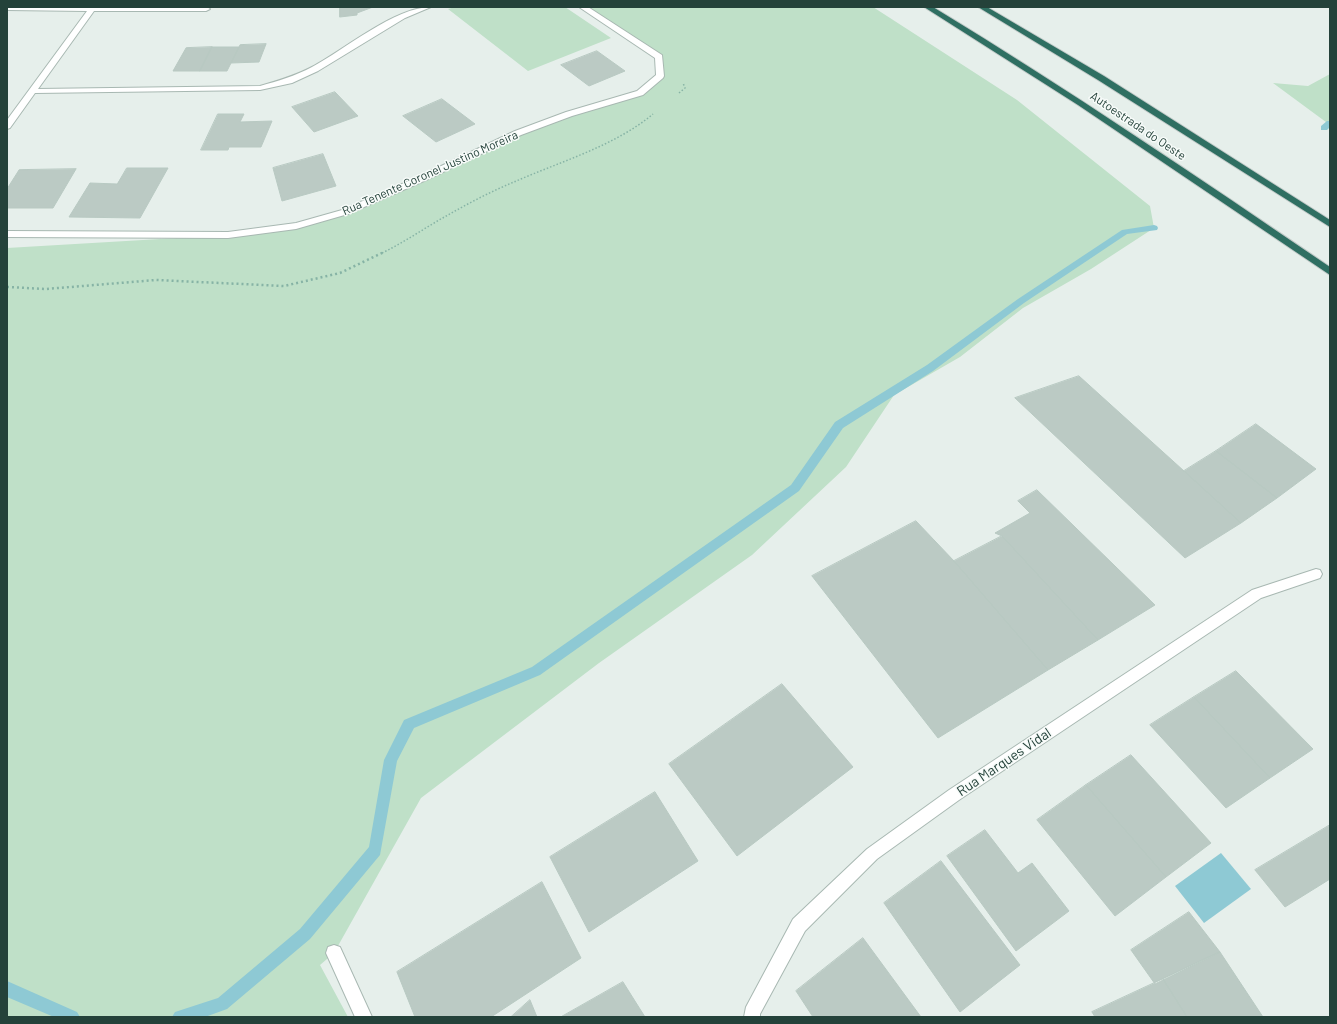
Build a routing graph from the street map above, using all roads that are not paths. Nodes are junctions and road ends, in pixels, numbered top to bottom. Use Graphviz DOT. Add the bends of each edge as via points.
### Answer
graph roads {
  1 [pos="427,7"];
  2 [pos="583,7"];
  3 [pos="928,7"];
  4 [pos="982,7"];
  5 [pos="7,8"];
  6 [pos="93,8"];
  7 [pos="206,9"];
  8 [pos="34,91"];
  9 [pos="7,126"];
  10 [pos="1330,224"];
  11 [pos="7,234"];
  12 [pos="1330,272"];
  13 [pos="1316,574"];
  14 [pos="334,953"];
  15 [pos="364,1017"];
  16 [pos="752,1017"];
  1 -- 8 [label="street" via="402,16 315,69 289,81 260,88"];
  2 -- 11 [label="street, Rua Tenente Coronel Justino Moreira" via="659,57 660,76 640,92 568,114 518,133 344,212 296,226 228,235"];
  3 -- 12 [label="highway, Autoestrada do Oeste" via="1129,134"];
  4 -- 10 [label="highway, Autoestrada do Oeste" via="1101,78"];
  5 -- 6 [label="street"];
  6 -- 7 [label="street"];
  6 -- 8 [label="street"];
  8 -- 9 [label="street"];
  13 -- 16 [label="street, Rua Marques Vidal" via="1257,594 954,795 872,854 799,925"];
  14 -- 15 [label="street"];
}
